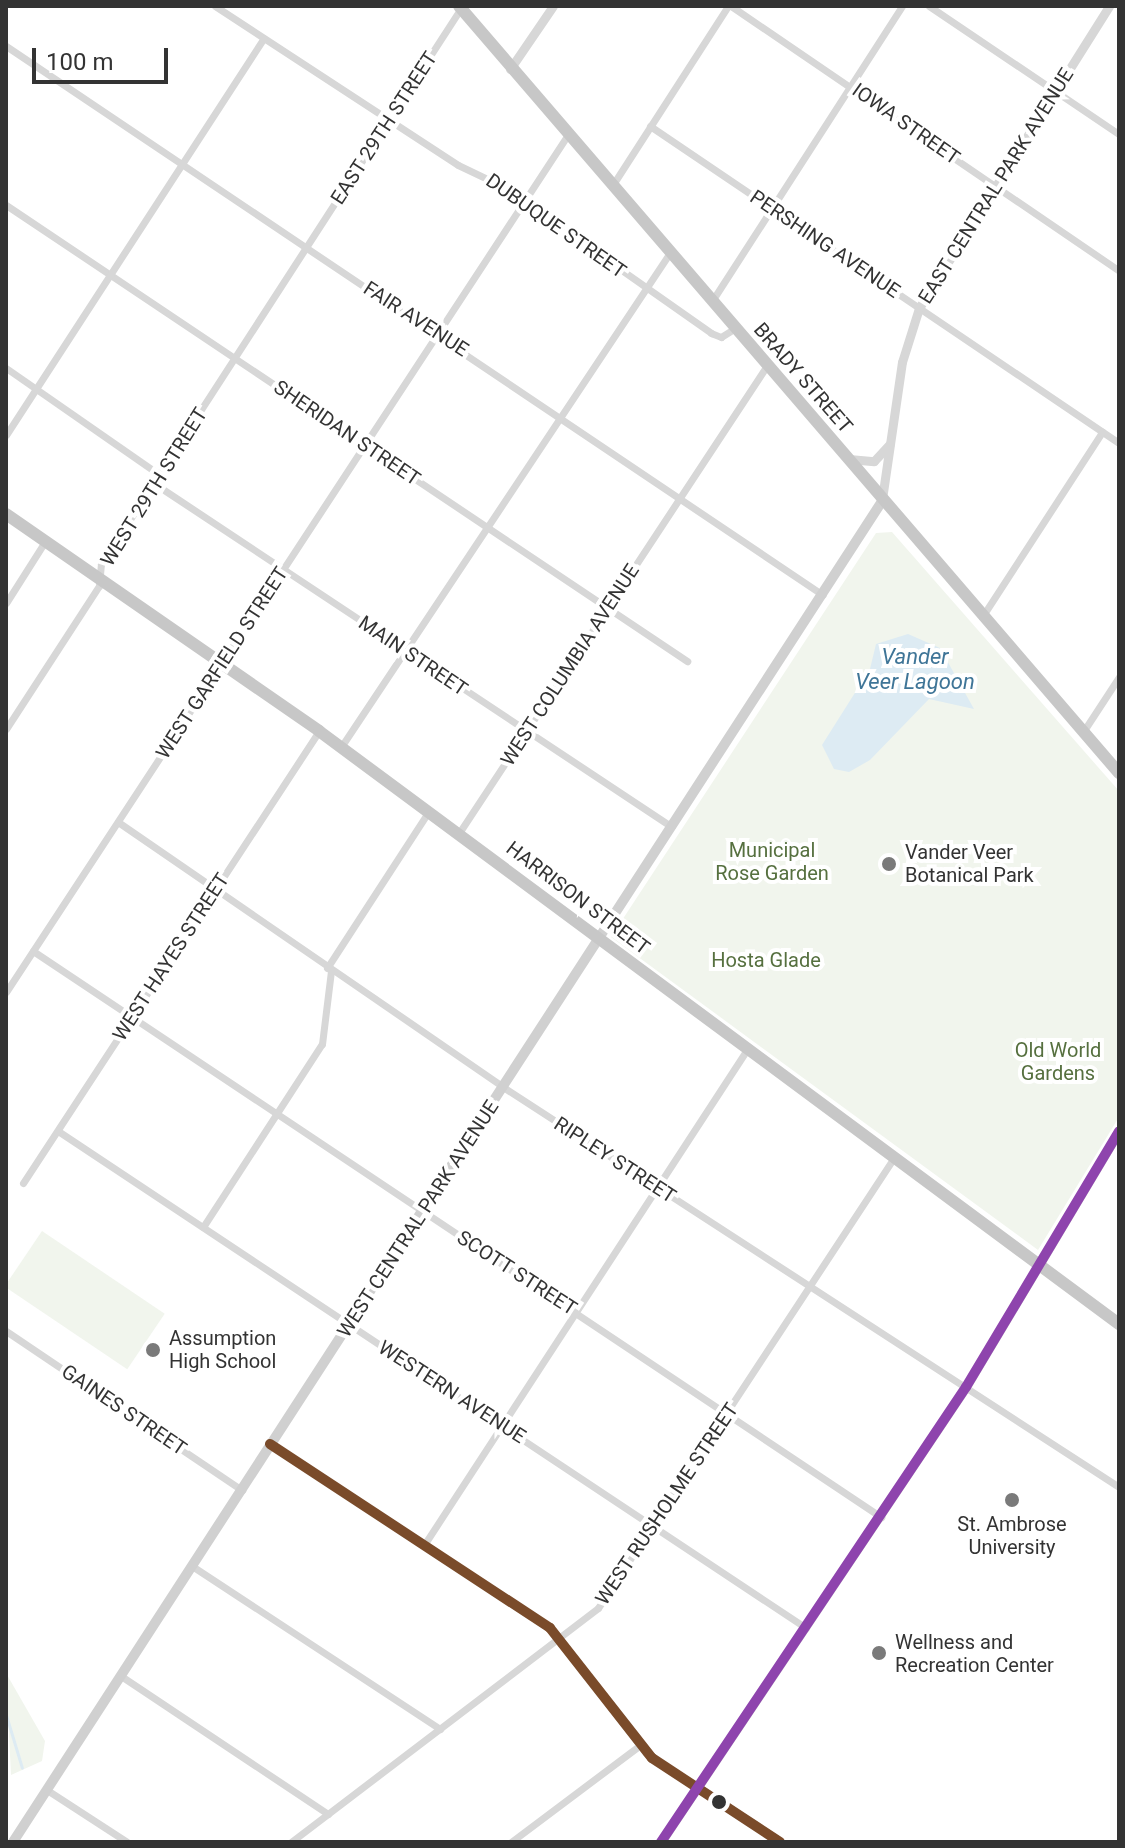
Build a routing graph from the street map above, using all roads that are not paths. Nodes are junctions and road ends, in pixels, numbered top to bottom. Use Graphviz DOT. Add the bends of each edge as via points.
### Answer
graph roads {
  1 [pos="215,6"];
  2 [pos="233,6"];
  3 [pos="553,6"];
  4 [pos="730,6"];
  5 [pos="902,6"];
  6 [pos="929,6"];
  7 [pos="1109,6"];
  8 [pos="460,7"];
  9 [pos="228,15"];
  10 [pos="264,38"];
  11 [pos="6,46"];
  12 [pos="510,69"];
  13 [pos="851,85"];
  14 [pos="1054,92"];
  15 [pos="389,120"];
  16 [pos="650,126"];
  17 [pos="1119,134"];
  18 [pos="567,136"];
  19 [pos="182,165"];
  20 [pos="612,186"];
  21 [pos="993,186"];
  22 [pos="525,202"];
  23 [pos="6,205"];
  24 [pos="772,208"];
  25 [pos="308,248"];
  26 [pos="671,251"];
  27 [pos="1119,271"];
  28 [pos="110,274"];
  29 [pos="645,289"];
  30 [pos="711,303"];
  31 [pos="919,308"];
  32 [pos="734,329"];
  33 [pos="439,334"];
  34 [pos="236,359"];
  35 [pos="766,367"];
  36 [pos="6,368"];
  37 [pos="36,388"];
  38 [pos="561,416"];
  39 [pos="1102,432"];
  40 [pos="6,435"];
  41 [pos="892,441"];
  42 [pos="1119,443"];
  43 [pos="365,444"];
  44 [pos="845,458"];
  45 [pos="160,475"];
  46 [pos="155,484"];
  47 [pos="681,496"];
  48 [pos="881,503"];
  49 [pos="6,514"];
  50 [pos="487,527"];
  51 [pos="46,540"];
  52 [pos="283,568"];
  53 [pos="101,578"];
  54 [pos="823,595"];
  55 [pos="6,603"];
  56 [pos="608,608"];
  57 [pos="981,618"];
  58 [pos="405,650"];
  59 [pos="222,661"];
  60 [pos="687,661"];
  61 [pos="1119,677"];
  62 [pos="6,729"];
  63 [pos="319,731"];
  64 [pos="527,731"];
  65 [pos="1083,732"];
  66 [pos="341,747"];
  67 [pos="1119,773"];
  68 [pos="429,811"];
  69 [pos="118,822"];
  70 [pos="672,827"];
  71 [pos="459,833"];
  72 [pos="216,890"];
  73 [pos="599,938"];
  74 [pos="33,951"];
  75 [pos="329,969"];
  76 [pos="6,992"];
  77 [pos="131,1018"];
  78 [pos="748,1048"];
  79 [pos="503,1087"];
  80 [pos="277,1116"];
  81 [pos="58,1131"];
  82 [pos="1119,1131"];
  83 [pos="895,1156"];
  84 [pos="23,1183"];
  85 [pos="658,1189"];
  86 [pos="422,1212"];
  87 [pos="203,1227"];
  88 [pos="1040,1267"];
  89 [pos="810,1287"];
  90 [pos="577,1311"];
  91 [pos="1119,1324"];
  92 [pos="349,1325"];
  93 [pos="6,1331"];
  94 [pos="966,1387"];
  95 [pos="729,1413"];
  96 [pos="503,1425"];
  97 [pos="270,1444"];
  98 [pos="1117,1483"];
  99 [pos="242,1490"];
  100 [pos="881,1517"];
  101 [pos="655,1526"];
  102 [pos="424,1545"];
  103 [pos="192,1566"];
  104 [pos="806,1628"];
  105 [pos="560,1638"];
  106 [pos="121,1676"];
  107 [pos="440,1729"];
  108 [pos="640,1745"];
  109 [pos="700,1789"];
  110 [pos="47,1790"];
  111 [pos="328,1814"];
  112 [pos="13,1842"];
  113 [pos="127,1842"];
  114 [pos="291,1842"];
  115 [pos="511,1842"];
  116 [pos="661,1842"];
  117 [pos="780,1842"];
  1 -- 9 [label="street, DUBUQUE STREET"];
  2 -- 9 [label="street"];
  3 -- 12 [label="street"];
  4 -- 13 [label="street, IOWA STREET"];
  4 -- 16 [label="street"];
  5 -- 13 [label="street"];
  6 -- 14 [label="street"];
  7 -- 14 [label="street, EAST CENTRAL PARK AVENUE"];
  8 -- 12 [label="highway, BRADY STREET"];
  8 -- 15 [label="street, EAST 29TH STREET"];
  9 -- 10 [label="street, DUBUQUE STREET"];
  10 -- 15 [label="street, DUBUQUE STREET"];
  10 -- 19 [label="street"];
  11 -- 19 [label="street, FAIR AVENUE"];
  12 -- 18 [label="highway, BRADY STREET"];
  13 -- 21 [label="street, IOWA STREET"];
  13 -- 24 [label="street"];
  14 -- 17 [label="street"];
  14 -- 21 [label="street, EAST CENTRAL PARK AVENUE"];
  15 -- 22 [label="street, DUBUQUE STREET"];
  15 -- 25 [label="street, EAST 29TH STREET"];
  16 -- 20 [label="street"];
  16 -- 24 [label="street, PERSHING AVENUE"];
  18 -- 20 [label="highway, BRADY STREET"];
  18 -- 22 [label="street, WEST GARFIELD STREET"];
  19 -- 25 [label="street, FAIR AVENUE"];
  19 -- 28 [label="street"];
  20 -- 26 [label="highway, BRADY STREET"];
  21 -- 27 [label="street, IOWA STREET"];
  21 -- 31 [label="street, EAST CENTRAL PARK AVENUE"];
  22 -- 29 [label="street, DUBUQUE STREET"];
  22 -- 33 [label="street, WEST GARFIELD STREET"];
  23 -- 28 [label="street, SHERIDAN STREET"];
  24 -- 30 [label="street"];
  24 -- 31 [label="street, PERSHING AVENUE"];
  25 -- 33 [label="street, FAIR AVENUE"];
  25 -- 34 [label="street, WEST 29TH STREET"];
  26 -- 29 [label="street"];
  26 -- 30 [label="highway, BRADY STREET"];
  28 -- 34 [label="street, SHERIDAN STREET"];
  28 -- 37 [label="street"];
  29 -- 32 [label="street, DUBUQUE STREET" via="716,335"];
  29 -- 38 [label="street"];
  30 -- 32 [label="highway, BRADY STREET"];
  31 -- 39 [label="street, PERSHING AVENUE"];
  31 -- 41 [label="street, EAST CENTRAL PARK AVENUE"];
  32 -- 35 [label="highway, BRADY STREET"];
  33 -- 38 [label="street, FAIR AVENUE"];
  33 -- 43 [label="street, WEST GARFIELD STREET"];
  34 -- 43 [label="street, SHERIDAN STREET"];
  34 -- 45 [label="street, WEST 29TH STREET"];
  35 -- 44 [label="highway, BRADY STREET"];
  35 -- 47 [label="street, WEST COLUMBIA AVENUE"];
  36 -- 37 [label="street"];
  37 -- 40 [label="street"];
  37 -- 45 [label="street"];
  38 -- 47 [label="street, FAIR AVENUE"];
  38 -- 50 [label="street"];
  39 -- 42 [label="street, PERSHING AVENUE"];
  39 -- 57 [label="street"];
  41 -- 44 [label="street" via="874,461"];
  41 -- 48 [label="street, EAST CENTRAL PARK AVENUE"];
  43 -- 50 [label="street, SHERIDAN STREET"];
  43 -- 52 [label="street, WEST GARFIELD STREET"];
  44 -- 48 [label="highway, BRADY STREET"];
  45 -- 46 [label="street, WEST 29TH STREET"];
  46 -- 52 [label="street, MAIN STREET"];
  46 -- 53 [label="street, WEST 29TH STREET" via="101,564"];
  47 -- 54 [label="street, FAIR AVENUE"];
  47 -- 56 [label="street, WEST COLUMBIA AVENUE"];
  48 -- 54 [label="main road, EAST CENTRAL PARK AVENUE"];
  48 -- 57 [label="highway, BRADY STREET"];
  49 -- 51 [label="highway, HARRISON STREET"];
  50 -- 56 [label="street, SHERIDAN STREET"];
  50 -- 58 [label="street"];
  51 -- 53 [label="highway, HARRISON STREET"];
  51 -- 55 [label="street"];
  52 -- 58 [label="street, MAIN STREET"];
  52 -- 59 [label="street, WEST GARFIELD STREET"];
  53 -- 59 [label="highway, HARRISON STREET"];
  53 -- 62 [label="street, WEST 29TH STREET"];
  54 -- 70 [label="main road, WEST CENTRAL PARK AVENUE"];
  56 -- 60 [label="street, SHERIDAN STREET"];
  56 -- 64 [label="street, WEST COLUMBIA AVENUE"];
  57 -- 65 [label="highway, BRADY STREET"];
  58 -- 64 [label="street, MAIN STREET"];
  58 -- 66 [label="street"];
  59 -- 63 [label="highway, HARRISON STREET"];
  59 -- 69 [label="street, WEST GARFIELD STREET"];
  61 -- 65 [label="street"];
  63 -- 66 [label="highway, HARRISON STREET"];
  63 -- 72 [label="street, WEST HAYES STREET"];
  64 -- 70 [label="street, MAIN STREET"];
  64 -- 71 [label="street, WEST COLUMBIA AVENUE"];
  65 -- 67 [label="highway, BRADY STREET"];
  66 -- 68 [label="highway, HARRISON STREET"];
  68 -- 71 [label="highway, HARRISON STREET"];
  68 -- 75 [label="street"];
  69 -- 72 [label="street, RIPLEY STREET"];
  69 -- 74 [label="street, WEST GARFIELD STREET"];
  70 -- 73 [label="main road, WEST CENTRAL PARK AVENUE"];
  71 -- 73 [label="highway, HARRISON STREET"];
  72 -- 75 [label="street, RIPLEY STREET"];
  72 -- 77 [label="street, WEST HAYES STREET"];
  73 -- 78 [label="highway, HARRISON STREET"];
  73 -- 79 [label="main road, WEST CENTRAL PARK AVENUE"];
  74 -- 76 [label="street, WEST GARFIELD STREET"];
  74 -- 77 [label="street, SCOTT STREET"];
  75 -- 79 [label="street, RIPLEY STREET"];
  75 -- 80 [label="street" via="322,1044"];
  77 -- 80 [label="street, SCOTT STREET"];
  77 -- 81 [label="street, WEST HAYES STREET"];
  78 -- 83 [label="highway, HARRISON STREET"];
  78 -- 85 [label="street"];
  79 -- 85 [label="street, RIPLEY STREET"];
  79 -- 86 [label="main road, WEST CENTRAL PARK AVENUE"];
  80 -- 86 [label="street, SCOTT STREET"];
  80 -- 87 [label="street"];
  81 -- 84 [label="street, WEST HAYES STREET"];
  81 -- 87 [label="street, WESTERN AVENUE"];
  82 -- 88 [label="street"];
  83 -- 88 [label="highway, HARRISON STREET"];
  83 -- 89 [label="street, WEST RUSHOLME STREET"];
  85 -- 89 [label="street, RIPLEY STREET"];
  85 -- 90 [label="street"];
  86 -- 90 [label="street, SCOTT STREET"];
  86 -- 92 [label="main road, WEST CENTRAL PARK AVENUE"];
  87 -- 92 [label="street, WESTERN AVENUE"];
  88 -- 91 [label="highway, HARRISON STREET"];
  88 -- 94 [label="street"];
  89 -- 94 [label="street, RIPLEY STREET"];
  89 -- 95 [label="street, WEST RUSHOLME STREET"];
  90 -- 95 [label="street, SCOTT STREET"];
  90 -- 96 [label="street"];
  92 -- 96 [label="street, WESTERN AVENUE"];
  92 -- 97 [label="main road, WEST CENTRAL PARK AVENUE"];
  93 -- 99 [label="street, GAINES STREET"];
  94 -- 98 [label="street, RIPLEY STREET"];
  94 -- 100 [label="street"];
  95 -- 100 [label="street, SCOTT STREET"];
  95 -- 101 [label="street, WEST RUSHOLME STREET"];
  96 -- 101 [label="street, WESTERN AVENUE"];
  96 -- 102 [label="street"];
  97 -- 99 [label="main road, WEST CENTRAL PARK AVENUE"];
  97 -- 102 [label="street"];
  99 -- 103 [label="main road, WEST CENTRAL PARK AVENUE"];
  100 -- 104 [label="street"];
  101 -- 104 [label="street, WESTERN AVENUE"];
  101 -- 105 [label="street, WEST RUSHOLME STREET" via="598,1608"];
  102 -- 105 [label="street"];
  103 -- 106 [label="main road, WEST CENTRAL PARK AVENUE"];
  103 -- 107 [label="street"];
  104 -- 109 [label="street"];
  105 -- 107 [label="street, WEST RUSHOLME STREET"];
  105 -- 108 [label="street"];
  106 -- 110 [label="main road, WEST CENTRAL PARK AVENUE"];
  106 -- 111 [label="street"];
  107 -- 111 [label="street, WEST RUSHOLME STREET"];
  108 -- 109 [label="street"];
  108 -- 115 [label="street"];
  109 -- 116 [label="street"];
  109 -- 117 [label="street"];
  110 -- 112 [label="main road, WEST CENTRAL PARK AVENUE"];
  110 -- 113 [label="street"];
  111 -- 114 [label="street, WEST RUSHOLME STREET"];
}
